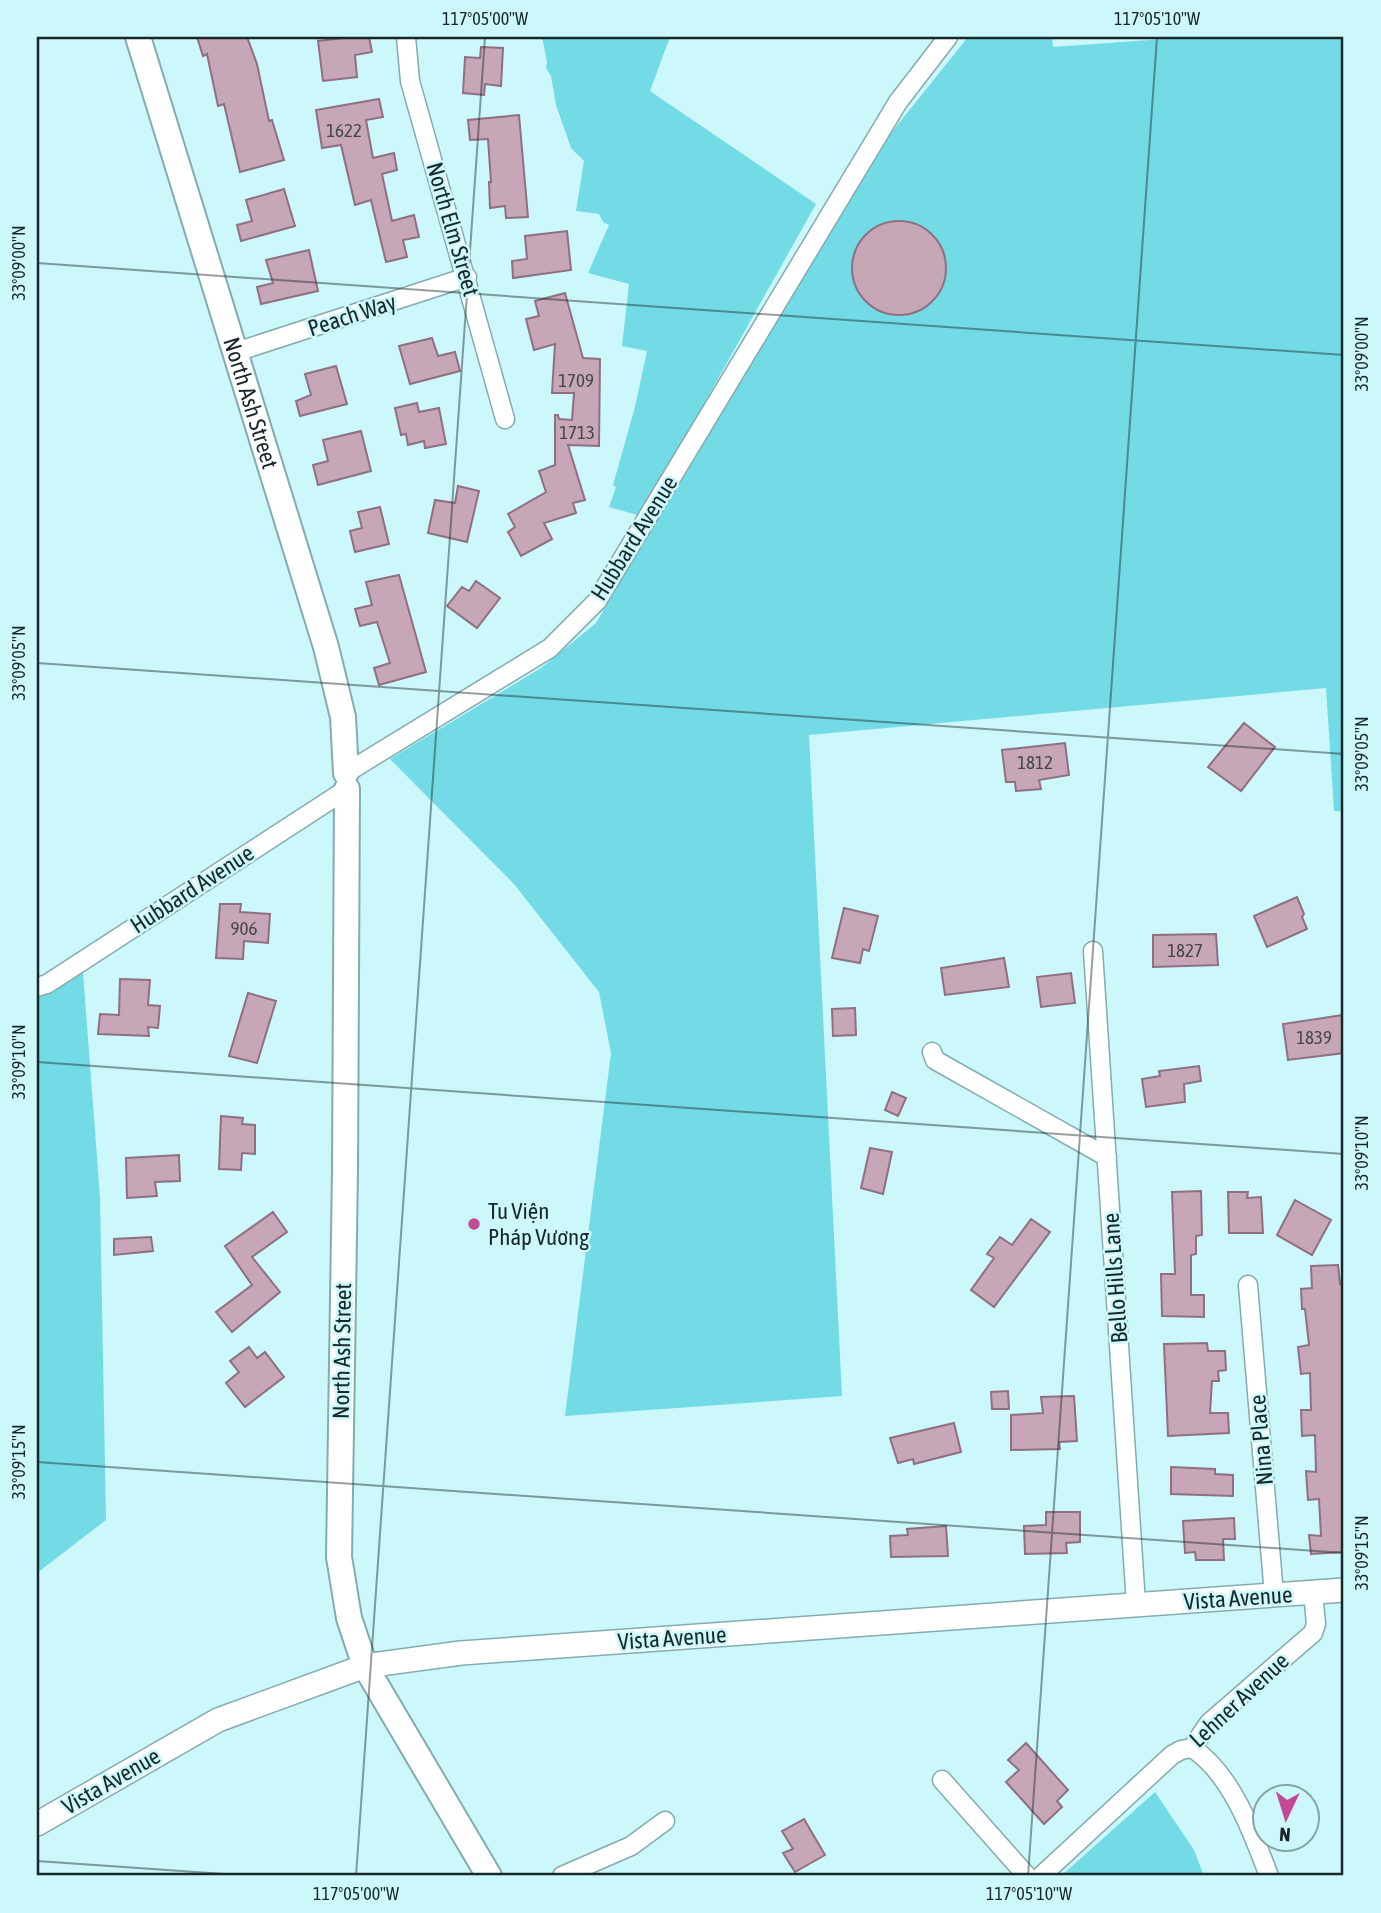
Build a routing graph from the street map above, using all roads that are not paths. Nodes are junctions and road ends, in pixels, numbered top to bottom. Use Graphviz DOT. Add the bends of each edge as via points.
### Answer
graph roads {
  1 [pos="138,37"];
  2 [pos="406,37"];
  3 [pos="948,37"];
  4 [pos="467,277"];
  5 [pos="236,352"];
  6 [pos="505,419"];
  7 [pos="346,781"];
  8 [pos="1093,951"];
  9 [pos="37,987"];
  10 [pos="932,1052"];
  11 [pos="1107,1157"];
  12 [pos="1248,1285"];
  13 [pos="1344,1590"];
  14 [pos="1313,1592"];
  15 [pos="1274,1595"];
  16 [pos="1136,1604"];
  17 [pos="365,1666"];
  18 [pos="1192,1748"];
  19 [pos="942,1780"];
  20 [pos="665,1821"];
  21 [pos="37,1824"];
  22 [pos="489,1876"];
  23 [pos="562,1876"];
  24 [pos="1027,1876"];
  25 [pos="1041,1876"];
  26 [pos="1269,1876"];
  1 -- 5 [label="main road, North Ash Street"];
  2 -- 4 [label="street, North Elm Street" via="410,81"];
  3 -- 7 [label="street, Hubbard Avenue" via="898,102 597,601 550,649"];
  4 -- 5 [label="street, Peach Way"];
  4 -- 6 [label="street, North Elm Street"];
  5 -- 7 [label="main road, North Ash Street" via="326,647 343,717"];
  7 -- 9 [label="street, Hubbard Avenue"];
  7 -- 17 [label="main road, North Ash Street" via="339,1557 349,1618"];
  8 -- 11 [label="street, Bello Hills Lane"];
  10 -- 11 [label="street" via="935,1060"];
  11 -- 16 [label="street, Bello Hills Lane"];
  12 -- 15 [label="street, Nina Place"];
  13 -- 14 [label="street, Vista Avenue"];
  14 -- 15 [label="street, Vista Avenue"];
  14 -- 18 [label="street, Lehner Avenue" via="1313,1633 1209,1723"];
  15 -- 16 [label="street, Vista Avenue"];
  16 -- 17 [label="street, Vista Avenue" via="474,1652"];
  17 -- 21 [label="street, Vista Avenue" via="218,1720"];
  17 -- 22 [label="main road, North Ash Street"];
  18 -- 25 [label="street, Lehner Avenue" via="1172,1755"];
  18 -- 26 [label="street" via="1215,1767 1248,1823"];
  19 -- 24 [label="street"];
  20 -- 23 [label="street" via="631,1846"];
}
